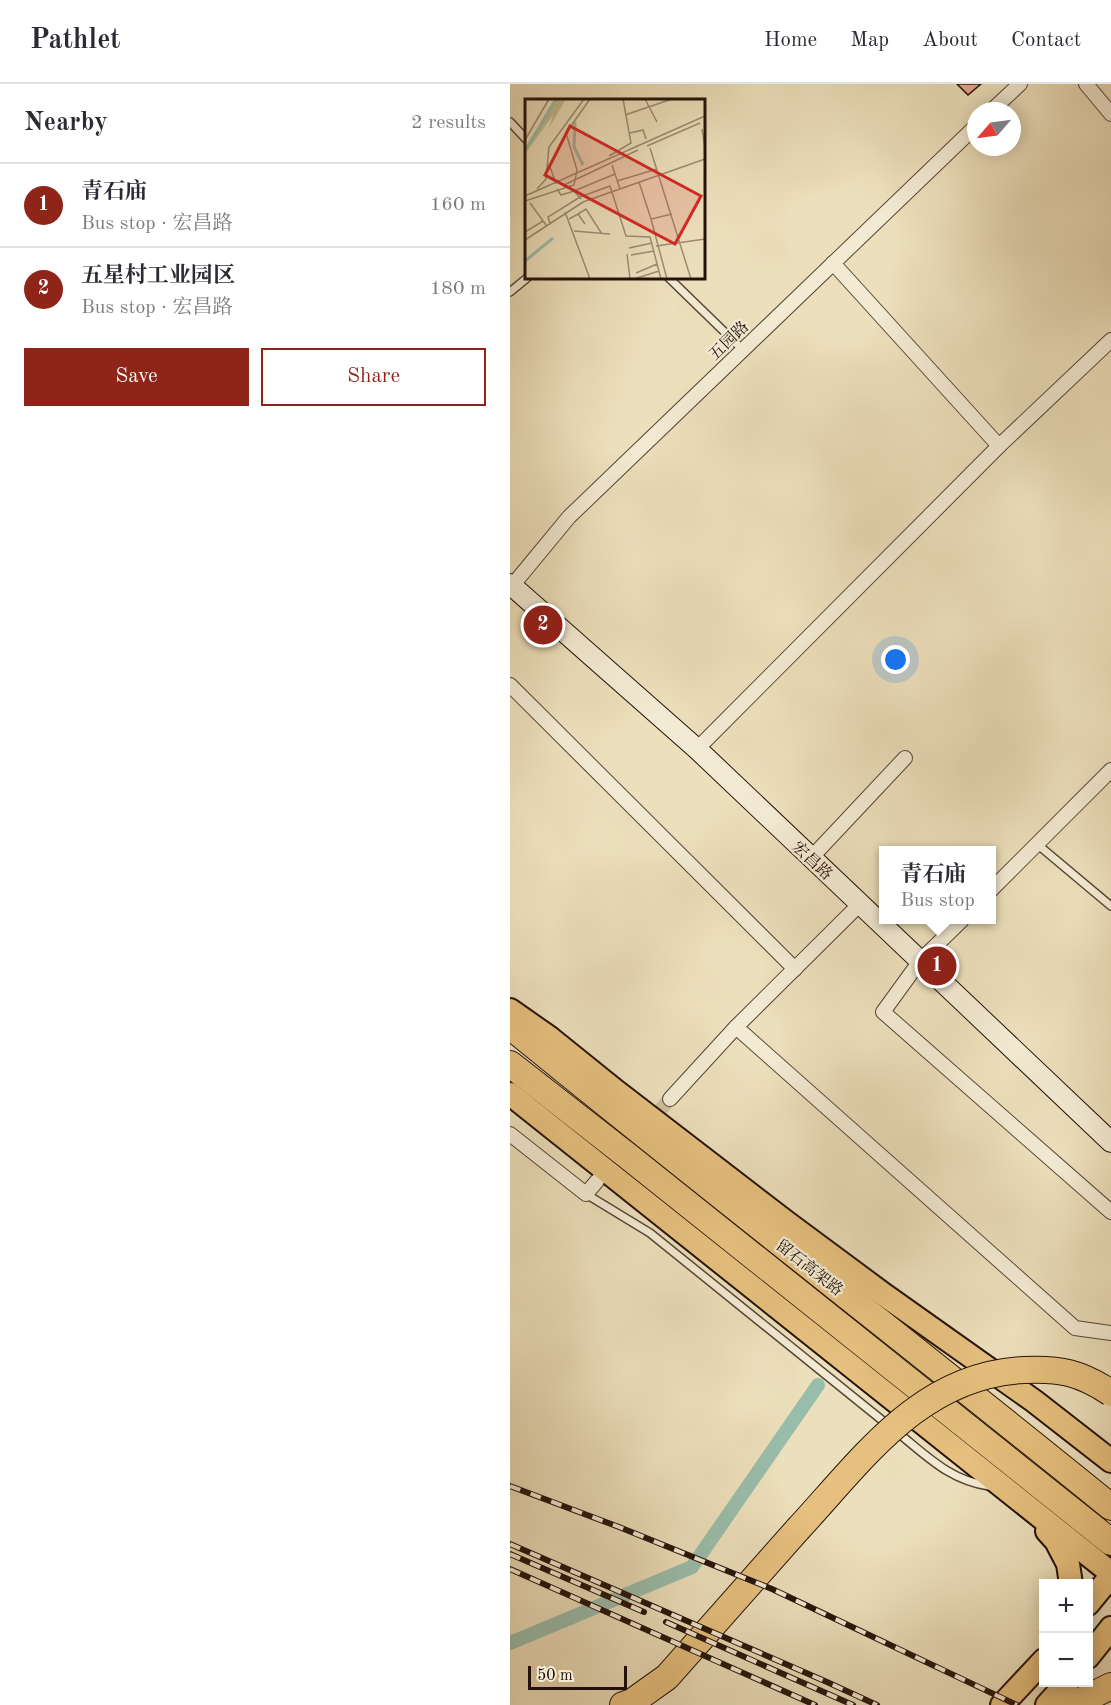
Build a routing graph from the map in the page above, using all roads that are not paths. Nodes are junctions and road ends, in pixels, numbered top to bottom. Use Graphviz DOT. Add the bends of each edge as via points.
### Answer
graph roads {
  1 [pos="1020,84"];
  2 [pos="1086,84"];
  3 [pos="1001,102"];
  4 [pos="1111,114"];
  5 [pos="510,123"];
  6 [pos="967,135"];
  7 [pos="525,138"];
  8 [pos="833,263"];
  9 [pos="525,279"];
  10 [pos="670,279"];
  11 [pos="510,292"];
  12 [pos="1111,340"];
  13 [pos="742,349"];
  14 [pos="999,446"];
  15 [pos="511,587"];
  16 [pos="510,685"];
  17 [pos="697,749"];
  18 [pos="905,758"];
  19 [pos="1109,776"];
  20 [pos="1037,844"];
  21 [pos="811,858"];
  22 [pos="996,886"];
  23 [pos="860,904"];
  24 [pos="1111,906"];
  25 [pos="879,922"];
  26 [pos="881,924"];
  27 [pos="958,924"];
  28 [pos="920,961"];
  29 [pos="795,969"];
  30 [pos="510,1010"];
  31 [pos="510,1026"];
  32 [pos="736,1027"];
  33 [pos="510,1064"];
  34 [pos="510,1094"];
  35 [pos="670,1099"];
  36 [pos="510,1134"];
  37 [pos="1111,1142"];
  38 [pos="597,1181"];
  39 [pos="586,1194"];
  40 [pos="1111,1212"];
  41 [pos="1111,1333"];
  42 [pos="1111,1393"];
  43 [pos="1111,1461"];
  44 [pos="1012,1494"];
  45 [pos="1111,1507"];
  46 [pos="1111,1542"];
  47 [pos="1111,1574"];
  48 [pos="1070,1579"];
  49 [pos="1093,1599"];
  50 [pos="1111,1628"];
  51 [pos="1093,1652"];
  52 [pos="1039,1664"];
  53 [pos="1111,1686"];
  54 [pos="1064,1687"];
  55 [pos="623,1705"];
  56 [pos="1002,1705"];
  57 [pos="1047,1705"];
  58 [pos="1073,1705"];
  1 -- 3 [label="street"];
  2 -- 4 [label="street"];
  5 -- 7 [label="lane"];
  6 -- 8 [label="street, 五园路"];
  8 -- 13 [label="street, 五园路"];
  8 -- 14 [label="street"];
  9 -- 11 [label="lane"];
  10 -- 13 [label="lane"];
  12 -- 14 [label="street"];
  13 -- 15 [label="street, 五园路" via="569,517"];
  14 -- 17 [label="street"];
  15 -- 17 [label="street, 宏昌路"];
  16 -- 29 [label="street"];
  17 -- 21 [label="street, 宏昌路"];
  18 -- 21 [label="street"];
  19 -- 20 [label="street"];
  20 -- 22 [label="street"];
  20 -- 24 [label="lane"];
  21 -- 23 [label="street, 宏昌路"];
  23 -- 25 [label="street, 宏昌路"];
  23 -- 29 [label="street"];
  26 -- 28 [label="street, 宏昌路"];
  27 -- 28 [label="street"];
  28 -- 37 [label="street, 宏昌路"];
  28 -- 40 [label="street" via="883,1012"];
  29 -- 32 [label="street"];
  30 -- 43 [label="main road" via="786,1222"];
  31 -- 45 [label="highway, 留石高架路"];
  32 -- 35 [label="street"];
  32 -- 41 [label="street" via="1075,1328"];
  33 -- 46 [label="highway, 留石高架路"];
  34 -- 44 [label="main road"];
  36 -- 39 [label="street"];
  38 -- 39 [label="street"];
  39 -- 44 [label="lane" via="650,1233 949,1473"];
  42 -- 55 [label="highway, bridge" via="1078,1375 1056,1370 1007,1371 972,1379 919,1407 870,1450 667,1677"];
  44 -- 47 [label="main road"];
  44 -- 48 [label="main road" via="1056,1540 1068,1564"];
  47 -- 49 [label="main road"];
  50 -- 51 [label="main road"];
  52 -- 56 [label="main road"];
  53 -- 58 [label="highway"];
  54 -- 57 [label="main road"];
}
